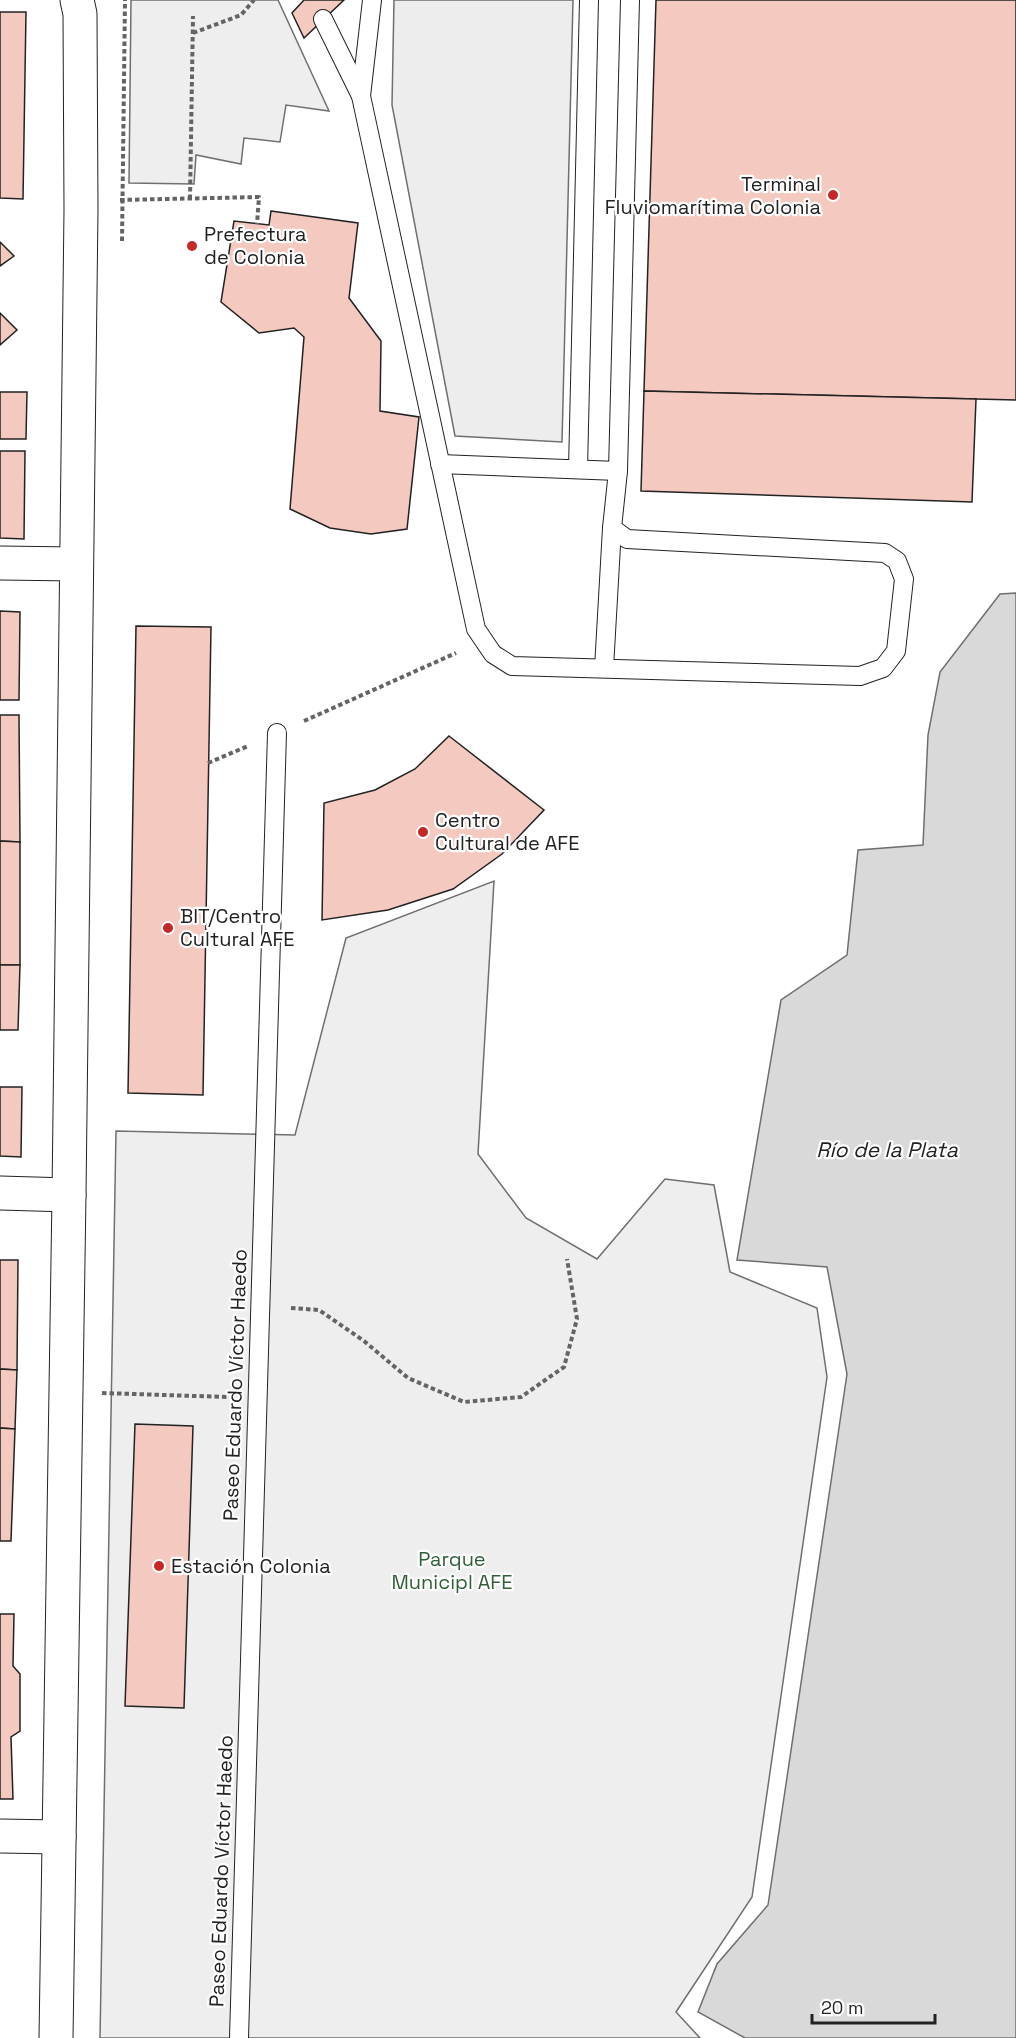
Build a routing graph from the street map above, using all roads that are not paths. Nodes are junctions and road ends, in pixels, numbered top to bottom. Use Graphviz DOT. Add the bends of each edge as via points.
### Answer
graph roads {
  1 [pos="372,0"];
  2 [pos="589,0"];
  3 [pos="630,0"];
  4 [pos="80,5"];
  5 [pos="323,20"];
  6 [pos="361,96"];
  7 [pos="440,464"];
  8 [pos="578,469"];
  9 [pos="618,471"];
  10 [pos="612,528"];
  11 [pos="0,563"];
  12 [pos="76,564"];
  13 [pos="604,668"];
  14 [pos="277,733"];
  15 [pos="0,1193"];
  16 [pos="69,1195"];
  17 [pos="0,1836"];
  18 [pos="58,1837"];
  19 [pos="56,2038"];
  20 [pos="239,2038"];
  1 -- 6 [label="lane"];
  2 -- 8 [label="lane"];
  3 -- 9 [label="lane"];
  4 -- 12 [label="street"];
  5 -- 6 [label="lane"];
  6 -- 7 [label="lane"];
  7 -- 8 [label="lane"];
  7 -- 13 [label="lane" via="476,629 493,654 512,666"];
  8 -- 9 [label="lane"];
  9 -- 10 [label="lane"];
  10 -- 13 [label="lane"];
  10 -- 13 [label="lane" via="627,539 885,553 897,561 904,579 896,651 883,668 861,676"];
  11 -- 12 [label="street"];
  12 -- 16 [label="street"];
  14 -- 20 [label="lane, Paseo Eduardo Víctor Haedo"];
  15 -- 16 [label="street"];
  16 -- 18 [label="street"];
  17 -- 18 [label="street"];
  18 -- 19 [label="street"];
}
